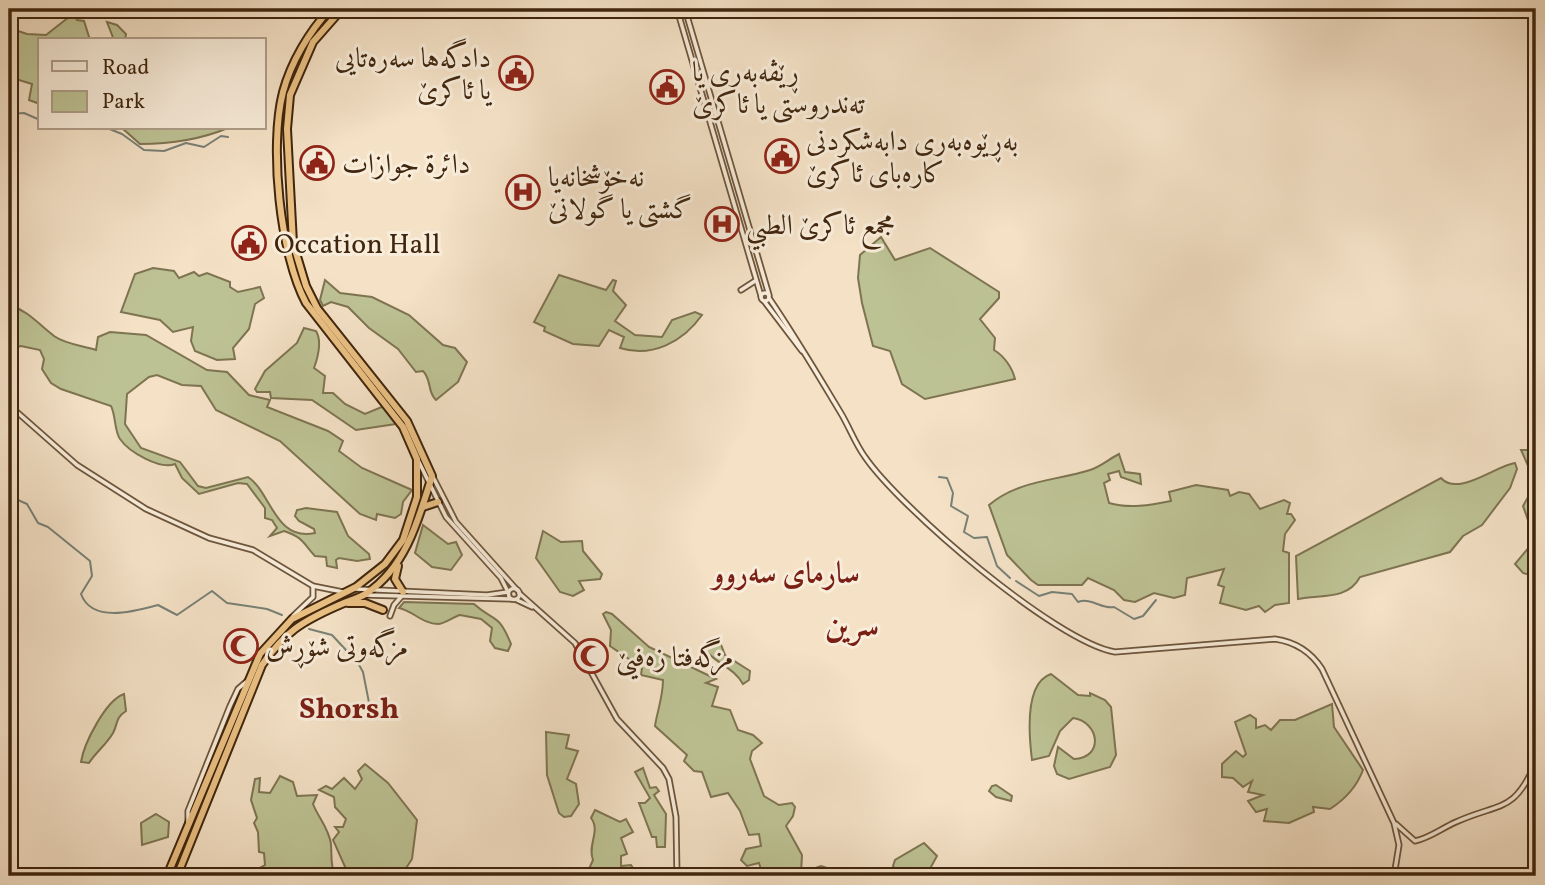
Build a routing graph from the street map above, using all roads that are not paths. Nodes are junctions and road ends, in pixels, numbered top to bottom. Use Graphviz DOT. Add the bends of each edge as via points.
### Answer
graph roads {
  1 [pos="330,9"];
  2 [pos="342,9"];
  3 [pos="677,9"];
  4 [pos="685,9"];
  5 [pos="695,43"];
  6 [pos="687,46"];
  7 [pos="279,158"];
  8 [pos="288,159"];
  9 [pos="755,281"];
  10 [pos="741,290"];
  11 [pos="769,296"];
  12 [pos="763,299"];
  13 [pos="806,355"];
  14 [pos="9,405"];
  15 [pos="417,459"];
  16 [pos="430,480"];
  17 [pos="419,484"];
  18 [pos="438,502"];
  19 [pos="423,507"];
  20 [pos="402,556"];
  21 [pos="313,586"];
  22 [pos="349,590"];
  23 [pos="371,590"];
  24 [pos="518,591"];
  25 [pos="508,592"];
  26 [pos="403,594"];
  27 [pos="363,595"];
  28 [pos="513,600"];
  29 [pos="343,603"];
  30 [pos="534,607"];
  31 [pos="383,610"];
  32 [pos="390,616"];
  33 [pos="292,619"];
  34 [pos="1536,762"];
  35 [pos="1394,823"];
  36 [pos="167,876"];
  37 [pos="177,876"];
  38 [pos="677,876"];
  39 [pos="1394,876"];
  1 -- 7 [label="highway" via="312,31 284,90"];
  2 -- 8 [label="highway" via="319,34 297,77 287,117"];
  3 -- 6 [label="street"];
  4 -- 5 [label="street"];
  5 -- 6 [label="street"];
  5 -- 11 [label="street"];
  6 -- 9 [label="street"];
  7 -- 8 [label="highway"];
  7 -- 15 [label="highway" via="284,240 300,292 314,317 404,427"];
  8 -- 16 [label="highway" via="291,232 312,298 407,421"];
  9 -- 10 [label="street"];
  9 -- 12 [label="street"];
  11 -- 12 [label="street" via="765,293"];
  11 -- 13 [label="street"];
  12 -- 13 [label="street"];
  13 -- 35 [label="street" via="869,463 942,536 1041,616 1115,652 1265,639 1303,649 1322,669"];
  14 -- 21 [label="street" via="77,465 146,509 209,538 253,550"];
  15 -- 16 [label="street"];
  15 -- 17 [label="highway"];
  16 -- 17 [label="highway"];
  16 -- 18 [label="street"];
  16 -- 19 [label="highway"];
  16 -- 24 [label="street" via="460,528"];
  17 -- 22 [label="highway" via="398,548 374,574"];
  18 -- 19 [label="highway"];
  18 -- 25 [label="street"];
  19 -- 20 [label="highway"];
  20 -- 23 [label="highway"];
  20 -- 26 [label="highway" via="395,575"];
  21 -- 22 [label="street"];
  21 -- 33 [label="street" via="313,597"];
  22 -- 23 [label="street"];
  22 -- 33 [label="highway"];
  23 -- 26 [label="street"];
  23 -- 27 [label="highway"];
  24 -- 25 [label="street"];
  24 -- 28 [label="street"];
  24 -- 30 [label="street"];
  25 -- 26 [label="street"];
  25 -- 28 [label="street"];
  26 -- 27 [label="street"];
  26 -- 28 [label="street"];
  26 -- 32 [label="street"];
  27 -- 29 [label="highway"];
  28 -- 30 [label="street"];
  29 -- 31 [label="highway" via="365,603"];
  29 -- 37 [label="highway" via="299,624 262,665"];
  30 -- 38 [label="street" via="575,643 617,719 667,775 677,817"];
  33 -- 36 [label="highway" via="260,654 246,682"];
  34 -- 35 [label="street" via="1524,788 1500,808 1467,817 1415,841"];
  35 -- 39 [label="street" via="1399,845"];
}
